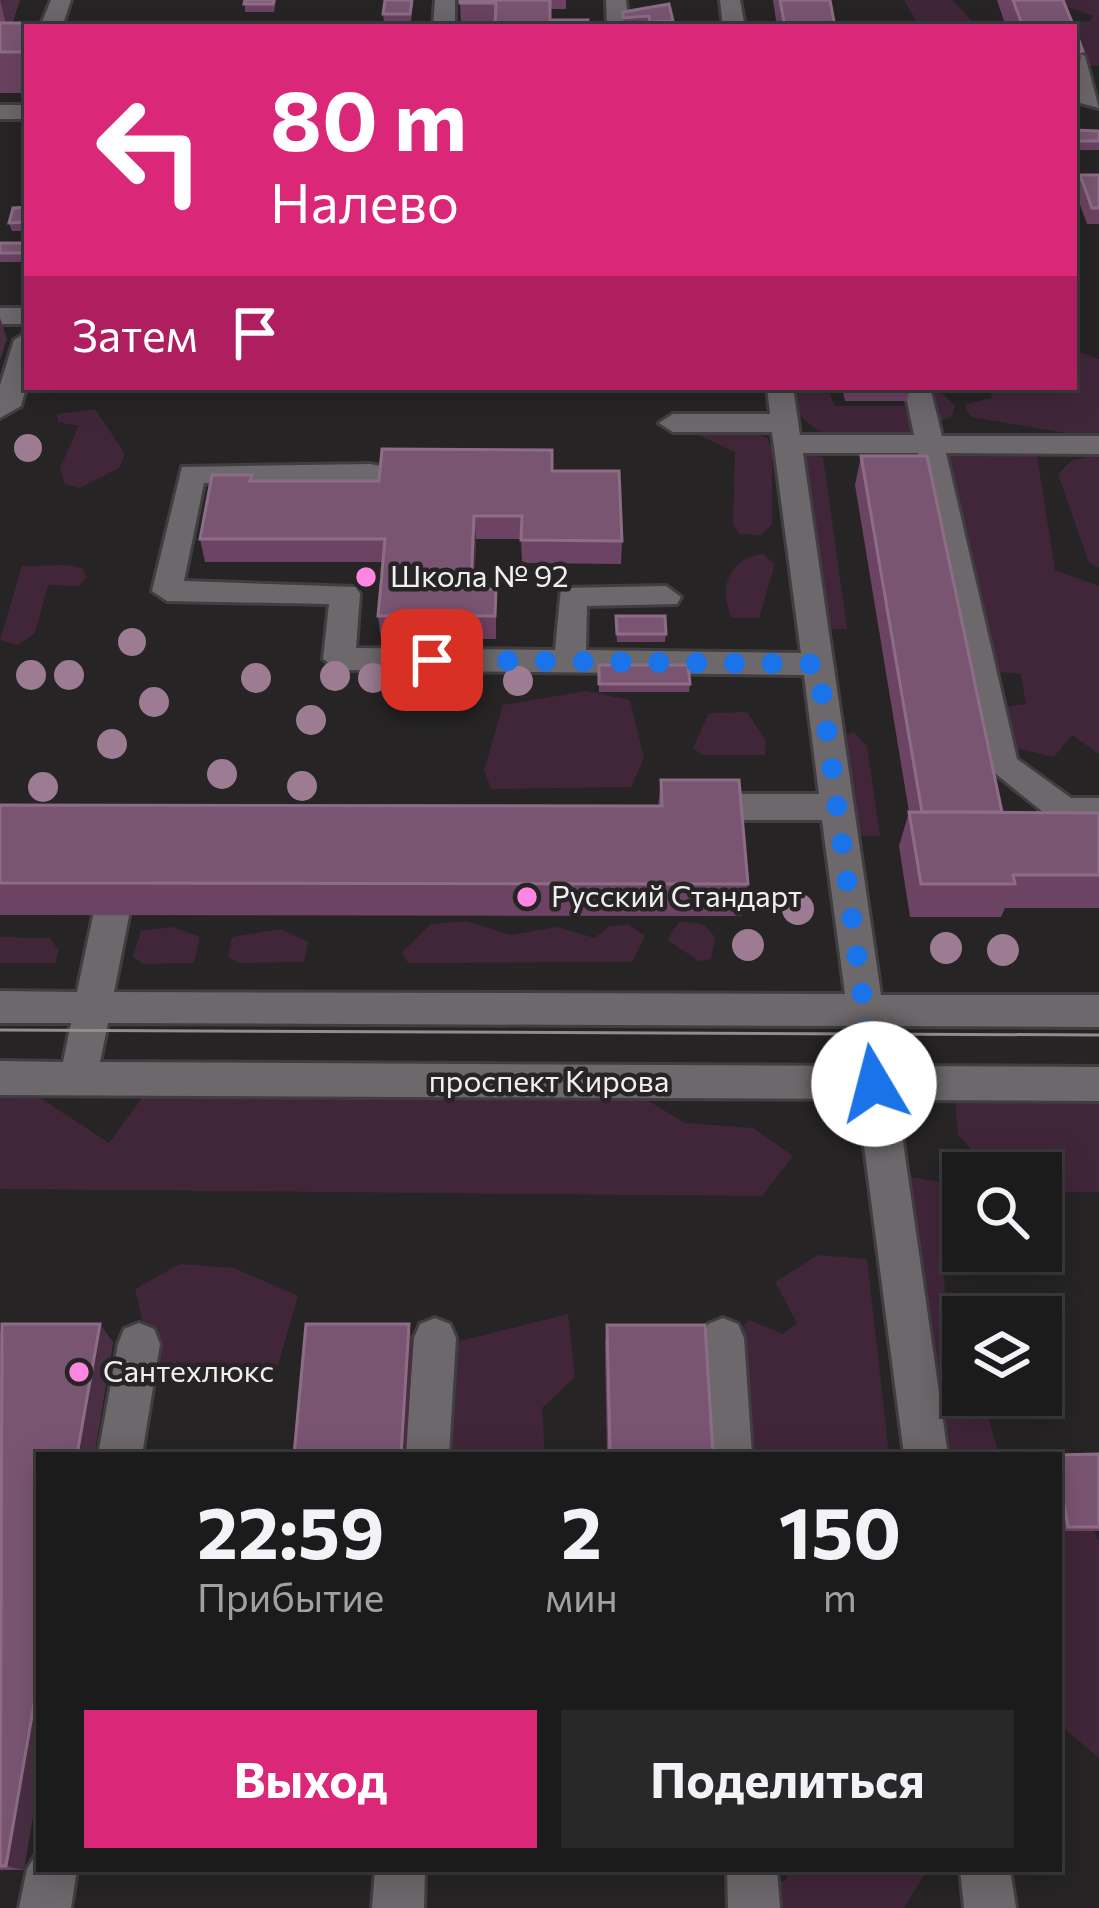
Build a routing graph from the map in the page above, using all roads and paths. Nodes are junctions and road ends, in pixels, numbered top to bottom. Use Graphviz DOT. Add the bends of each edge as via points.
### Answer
graph roads {
  1 [pos="1077,66"];
  2 [pos="1088,104"];
  3 [pos="24,350"];
  4 [pos="780,390"];
  5 [pos="918,390"];
  6 [pos="0,409"];
  7 [pos="673,423"];
  8 [pos="786,433"];
  9 [pos="931,444"];
  10 [pos="1099,445"];
  11 [pos="370,472"];
  12 [pos="666,597"];
  13 [pos="570,662"];
  14 [pos="818,664"];
  15 [pos="662,807"];
  16 [pos="836,807"];
  17 [pos="1099,811"];
  18 [pos="111,916"];
  19 [pos="0,1007"];
  20 [pos="93,1008"];
  21 [pos="864,1011"];
  22 [pos="1099,1011"];
  23 [pos="0,1078"];
  24 [pos="78,1078"];
  25 [pos="874,1084"];
  26 [pos="1099,1084"];
  27 [pos="435,1338"];
  28 [pos="724,1338"];
  29 [pos="139,1344"];
  30 [pos="121,1452"];
  31 [pos="428,1452"];
  32 [pos="730,1452"];
  33 [pos="926,1452"];
  34 [pos="51,1872"];
  35 [pos="400,1872"];
  36 [pos="752,1872"];
  37 [pos="985,1872"];
  38 [pos="45,1908"];
  39 [pos="398,1908"];
  40 [pos="754,1908"];
  41 [pos="991,1908"];
  1 -- 2 [label="street"];
  3 -- 6 [label="street"];
  4 -- 8 [label="street"];
  5 -- 9 [label="street"];
  7 -- 8 [label="street"];
  8 -- 9 [label="street"];
  8 -- 14 [label="street"];
  9 -- 10 [label="street"];
  9 -- 17 [label="street" via="1002,766 1065,811"];
  11 -- 13 [label="street" via="193,474 167,591 345,594 339,659"];
  12 -- 13 [label="street" via="572,595"];
  13 -- 14 [label="street"];
  14 -- 16 [label="street"];
  15 -- 16 [label="street"];
  16 -- 21 [label="street"];
  18 -- 20 [label="street"];
  19 -- 20 [label="street"];
  20 -- 21 [label="street"];
  20 -- 24 [label="street"];
  21 -- 22 [label="street"];
  21 -- 25 [label="street"];
  23 -- 24 [label="street, проспект Кирова"];
  24 -- 25 [label="street, проспект Кирова"];
  25 -- 26 [label="street, проспект Кирова"];
  25 -- 33 [label="street"];
  27 -- 31 [label="street"];
  28 -- 32 [label="street"];
  29 -- 30 [label="street"];
  34 -- 38 [label="street"];
  35 -- 39 [label="street"];
  36 -- 40 [label="street"];
  37 -- 41 [label="street"];
}
